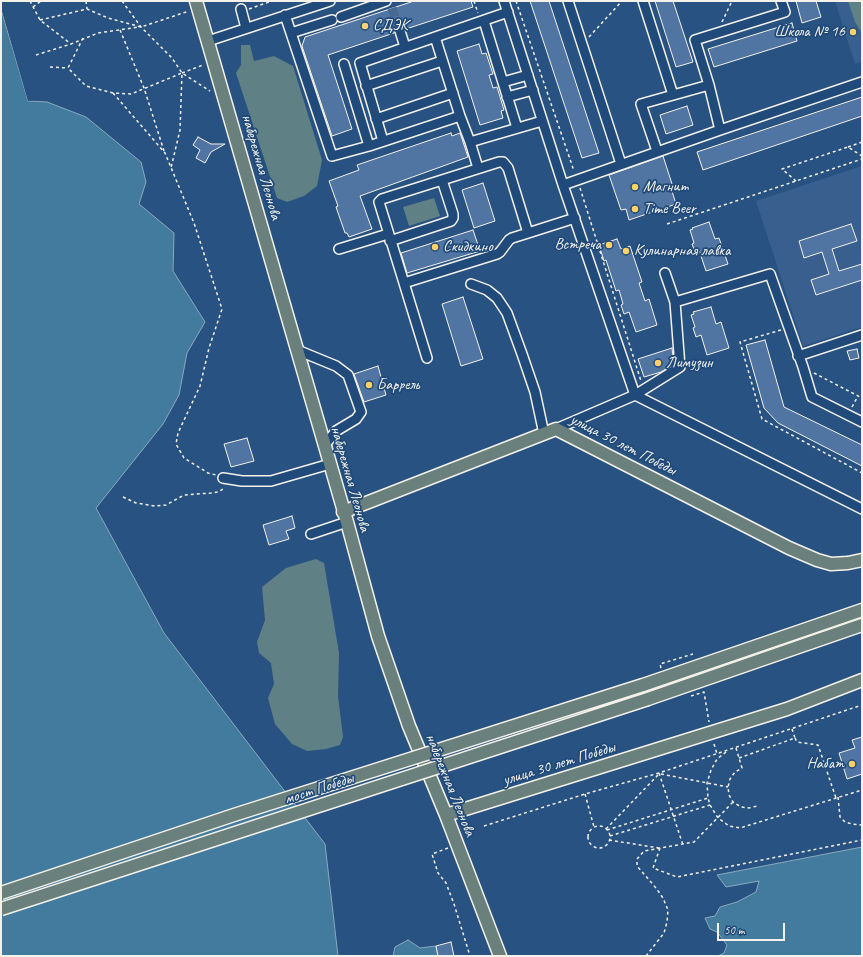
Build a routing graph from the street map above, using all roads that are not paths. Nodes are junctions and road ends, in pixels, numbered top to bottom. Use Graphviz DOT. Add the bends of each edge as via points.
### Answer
graph roads {
  1 [pos="330,1"];
  2 [pos="504,1"];
  3 [pos="568,1"];
  4 [pos="643,1"];
  5 [pos="781,1"];
  6 [pos="389,3"];
  7 [pos="197,4"];
  8 [pos="241,10"];
  9 [pos="508,12"];
  10 [pos="285,15"];
  11 [pos="483,22"];
  12 [pos="246,28"];
  13 [pos="400,31"];
  14 [pos="291,33"];
  15 [pos="435,37"];
  16 [pos="208,41"];
  17 [pos="405,47"];
  18 [pos="442,61"];
  19 [pos="344,64"];
  20 [pos="528,75"];
  21 [pos="503,82"];
  22 [pos="862,82"];
  23 [pos="709,85"];
  24 [pos="366,86"];
  25 [pos="533,90"];
  26 [pos="453,93"];
  27 [pos="673,95"];
  28 [pos="507,96"];
  29 [pos="460,116"];
  30 [pos="376,119"];
  31 [pos="542,121"];
  32 [pos="517,128"];
  33 [pos="720,130"];
  34 [pos="384,141"];
  35 [pos="470,142"];
  36 [pos="369,146"];
  37 [pos="657,151"];
  38 [pos="621,164"];
  39 [pos="478,168"];
  40 [pos="442,180"];
  41 [pos="563,185"];
  42 [pos="575,218"];
  43 [pos="528,233"];
  44 [pos="389,237"];
  45 [pos="339,249"];
  46 [pos="665,273"];
  47 [pos="404,283"];
  48 [pos="471,284"];
  49 [pos="675,302"];
  50 [pos="862,335"];
  51 [pos="297,350"];
  52 [pos="798,356"];
  53 [pos="427,358"];
  54 [pos="635,395"];
  55 [pos="862,422"];
  56 [pos="556,429"];
  57 [pos="544,434"];
  58 [pos="324,446"];
  59 [pos="330,464"];
  60 [pos="223,478"];
  61 [pos="862,509"];
  62 [pos="345,517"];
  63 [pos="311,534"];
  64 [pos="862,560"];
  65 [pos="862,610"];
  66 [pos="862,625"];
  67 [pos="862,680"];
  68 [pos="446,815"];
  69 [pos="1,893"];
  70 [pos="1,909"];
  71 [pos="500,956"];
  1 -- 10 [label="street"];
  2 -- 9 [label="street"];
  3 -- 38 [label="street"];
  4 -- 27 [label="street"];
  5 -- 23 [label="street" via="785,12 695,40"];
  6 -- 14 [label="street"];
  7 -- 16 [label="main road, набережная Леонова"];
  8 -- 12 [label="street"];
  9 -- 11 [label="street"];
  9 -- 20 [label="street"];
  10 -- 12 [label="street"];
  10 -- 14 [label="street"];
  11 -- 15 [label="street"];
  11 -- 21 [label="street"];
  12 -- 16 [label="street"];
  13 -- 17 [label="street"];
  14 -- 36 [label="street" via="332,156"];
  15 -- 17 [label="street"];
  15 -- 18 [label="street"];
  16 -- 51 [label="main road, набережная Леонова"];
  17 -- 24 [label="street" via="360,63"];
  18 -- 24 [label="street"];
  18 -- 26 [label="street"];
  19 -- 36 [label="street"];
  20 -- 21 [label="street"];
  20 -- 25 [label="street"];
  21 -- 28 [label="street"];
  22 -- 33 [label="street"];
  23 -- 27 [label="street"];
  23 -- 33 [label="street"];
  24 -- 30 [label="street"];
  25 -- 28 [label="street"];
  25 -- 31 [label="street"];
  26 -- 29 [label="street"];
  26 -- 30 [label="street"];
  27 -- 37 [label="street" via="641,104"];
  28 -- 32 [label="street"];
  29 -- 34 [label="street"];
  29 -- 35 [label="street"];
  30 -- 34 [label="street"];
  31 -- 32 [label="street"];
  31 -- 41 [label="street"];
  32 -- 35 [label="street"];
  33 -- 37 [label="street"];
  34 -- 36 [label="street"];
  35 -- 39 [label="street"];
  37 -- 38 [label="street"];
  38 -- 41 [label="street"];
  39 -- 40 [label="street"];
  39 -- 43 [label="street" via="499,162 506,164"];
  40 -- 44 [label="street" via="380,200"];
  40 -- 44 [label="street" via="453,214 451,221"];
  41 -- 42 [label="street"];
  42 -- 43 [label="street"];
  42 -- 54 [label="street"];
  43 -- 47 [label="street" via="509,240 497,254"];
  44 -- 45 [label="street"];
  44 -- 47 [label="street"];
  46 -- 49 [label="street"];
  47 -- 53 [label="street"];
  48 -- 57 [label="street" via="487,290 497,298 507,313 535,392"];
  49 -- 52 [label="street" via="770,274"];
  49 -- 54 [label="street" via="680,367"];
  50 -- 52 [label="street"];
  51 -- 58 [label="main road, набережная Леонова"];
  51 -- 58 [label="street" via="336,366 348,375 361,412 356,419 336,431"];
  52 -- 55 [label="street" via="812,397"];
  54 -- 56 [label="street"];
  54 -- 61 [label="street"];
  56 -- 57 [label="main road, улица 30 лет Победы"];
  56 -- 64 [label="main road, улица 30 лет Победы" via="816,560 831,564 848,564"];
  57 -- 62 [label="main road, улица 30 лет Победы"];
  58 -- 59 [label="main road, набережная Леонова"];
  59 -- 60 [label="street" via="271,481"];
  59 -- 62 [label="main road, набережная Леонова"];
  62 -- 63 [label="street"];
  62 -- 68 [label="main road, набережная Леонова" via="378,636 409,726"];
  65 -- 69 [label="main road, bridge" via="643,685 234,815"];
  66 -- 70 [label="main road, мост Победы, bridge" via="648,699"];
  67 -- 68 [label="main road, улица 30 лет Победы" via="787,709"];
  68 -- 71 [label="main road, набережная Леонова"];
}
